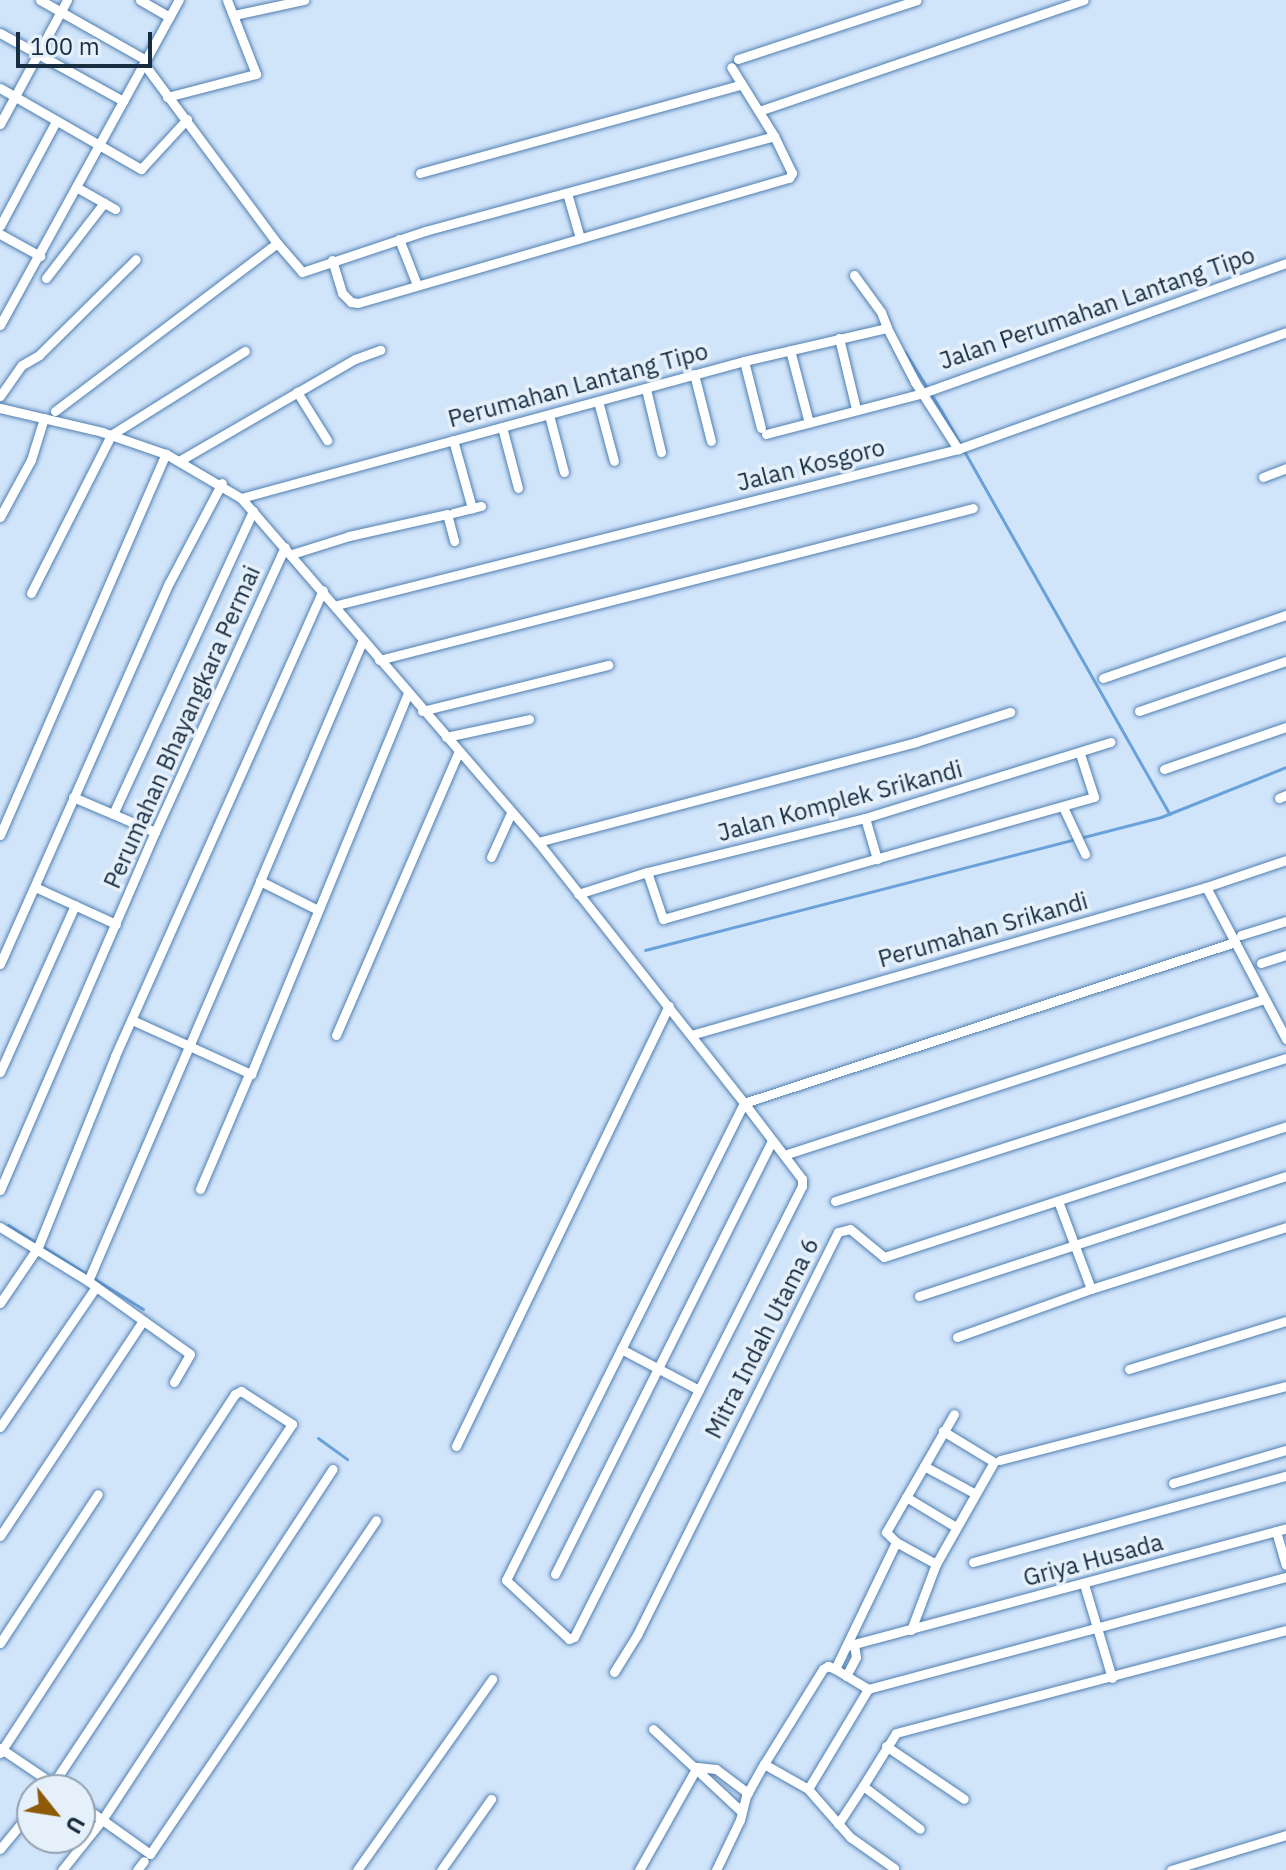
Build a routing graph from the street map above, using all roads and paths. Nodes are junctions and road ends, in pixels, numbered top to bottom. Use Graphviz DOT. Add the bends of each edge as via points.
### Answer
graph roads {
  1 [pos="40,0"];
  2 [pos="67,0"];
  3 [pos="140,0"];
  4 [pos="179,0"];
  5 [pos="227,0"];
  6 [pos="304,0"];
  7 [pos="917,0"];
  8 [pos="1084,0"];
  9 [pos="61,12"];
  10 [pos="234,15"];
  11 [pos="169,17"];
  12 [pos="0,33"];
  13 [pos="38,54"];
  14 [pos="145,62"];
  15 [pos="740,85"];
  16 [pos="0,88"];
  17 [pos="15,97"];
  18 [pos="167,97"];
  19 [pos="123,101"];
  20 [pos="759,111"];
  21 [pos="187,119"];
  22 [pos="56,121"];
  23 [pos="0,124"];
  24 [pos="774,136"];
  25 [pos="99,144"];
  26 [pos="420,173"];
  27 [pos="76,187"];
  28 [pos="567,193"];
  29 [pos="104,203"];
  30 [pos="115,209"];
  31 [pos="0,226"];
  32 [pos="0,234"];
  33 [pos="580,238"];
  34 [pos="399,239"];
  35 [pos="277,243"];
  36 [pos="40,256"];
  37 [pos="136,259"];
  38 [pos="332,260"];
  39 [pos="1286,263"];
  40 [pos="854,275"];
  41 [pos="46,278"];
  42 [pos="417,285"];
  43 [pos="0,325"];
  44 [pos="887,328"];
  45 [pos="1286,332"];
  46 [pos="839,338"];
  47 [pos="380,350"];
  48 [pos="790,350"];
  49 [pos="245,351"];
  50 [pos="744,361"];
  51 [pos="694,374"];
  52 [pos="646,389"];
  53 [pos="297,392"];
  54 [pos="923,393"];
  55 [pos="0,396"];
  56 [pos="598,401"];
  57 [pos="0,408"];
  58 [pos="856,409"];
  59 [pos="55,411"];
  60 [pos="549,415"];
  61 [pos="44,418"];
  62 [pos="809,423"];
  63 [pos="502,427"];
  64 [pos="111,435"];
  65 [pos="327,440"];
  66 [pos="453,440"];
  67 [pos="711,441"];
  68 [pos="961,447"];
  69 [pos="661,452"];
  70 [pos="166,454"];
  71 [pos="179,461"];
  72 [pos="614,461"];
  73 [pos="1286,468"];
  74 [pos="564,472"];
  75 [pos="1263,477"];
  76 [pos="222,483"];
  77 [pos="518,488"];
  78 [pos="241,498"];
  79 [pos="973,508"];
  80 [pos="253,511"];
  81 [pos="453,513"];
  82 [pos="0,517"];
  83 [pos="454,541"];
  84 [pos="289,551"];
  85 [pos="323,590"];
  86 [pos="31,593"];
  87 [pos="337,605"];
  88 [pos="1286,615"];
  89 [pos="363,640"];
  90 [pos="379,660"];
  91 [pos="1286,661"];
  92 [pos="608,665"];
  93 [pos="1103,678"];
  94 [pos="408,694"];
  95 [pos="422,711"];
  96 [pos="1139,711"];
  97 [pos="1010,712"];
  98 [pos="529,719"];
  99 [pos="1286,727"];
  100 [pos="446,737"];
  101 [pos="1111,742"];
  102 [pos="459,751"];
  103 [pos="1080,754"];
  104 [pos="1164,769"];
  105 [pos="73,797"];
  106 [pos="1063,807"];
  107 [pos="511,813"];
  108 [pos="113,814"];
  109 [pos="865,818"];
  110 [pos="155,832"];
  111 [pos="0,835"];
  112 [pos="538,842"];
  113 [pos="1085,854"];
  114 [pos="491,857"];
  115 [pos="877,859"];
  116 [pos="1286,860"];
  117 [pos="647,872"];
  118 [pos="260,881"];
  119 [pos="35,887"];
  120 [pos="1206,887"];
  121 [pos="578,894"];
  122 [pos="75,905"];
  123 [pos="318,910"];
  124 [pos="1286,921"];
  125 [pos="116,924"];
  126 [pos="1238,939"];
  127 [pos="1286,955"];
  128 [pos="1261,963"];
  129 [pos="0,964"];
  130 [pos="1264,999"];
  131 [pos="669,1006"];
  132 [pos="132,1020"];
  133 [pos="336,1035"];
  134 [pos="691,1035"];
  135 [pos="1286,1039"];
  136 [pos="189,1047"];
  137 [pos="1286,1058"];
  138 [pos="0,1072"];
  139 [pos="249,1074"];
  140 [pos="744,1103"];
  141 [pos="1286,1126"];
  142 [pos="772,1141"];
  143 [pos="784,1155"];
  144 [pos="1286,1176"];
  145 [pos="200,1189"];
  146 [pos="0,1190"];
  147 [pos="835,1201"];
  148 [pos="1058,1201"];
  149 [pos="0,1227"];
  150 [pos="1286,1227"];
  151 [pos="1077,1245"];
  152 [pos="38,1246"];
  153 [pos="91,1280"];
  154 [pos="1091,1289"];
  155 [pos="919,1296"];
  156 [pos="0,1303"];
  157 [pos="143,1321"];
  158 [pos="1286,1321"];
  159 [pos="957,1337"];
  160 [pos="621,1349"];
  161 [pos="658,1369"];
  162 [pos="1129,1369"];
  163 [pos="174,1382"];
  164 [pos="1286,1386"];
  165 [pos="699,1390"];
  166 [pos="954,1414"];
  167 [pos="0,1427"];
  168 [pos="943,1431"];
  169 [pos="456,1446"];
  170 [pos="1286,1450"];
  171 [pos="1000,1460"];
  172 [pos="924,1466"];
  173 [pos="333,1469"];
  174 [pos="1286,1476"];
  175 [pos="1173,1483"];
  176 [pos="974,1493"];
  177 [pos="98,1494"];
  178 [pos="906,1497"];
  179 [pos="376,1520"];
  180 [pos="956,1527"];
  181 [pos="1281,1530"];
  182 [pos="0,1536"];
  183 [pos="896,1542"];
  184 [pos="973,1562"];
  185 [pos="936,1564"];
  186 [pos="1286,1565"];
  187 [pos="555,1574"];
  188 [pos="1286,1577"];
  189 [pos="1084,1584"];
  190 [pos="916,1629"];
  191 [pos="1098,1630"];
  192 [pos="1286,1630"];
  193 [pos="0,1643"];
  194 [pos="851,1645"];
  195 [pos="835,1669"];
  196 [pos="614,1672"];
  197 [pos="846,1676"];
  198 [pos="1112,1678"];
  199 [pos="492,1679"];
  200 [pos="868,1689"];
  201 [pos="653,1729"];
  202 [pos="886,1746"];
  203 [pos="1,1750"];
  204 [pos="764,1764"];
  205 [pos="702,1767"];
  206 [pos="35,1774"];
  207 [pos="64,1774"];
  208 [pos="863,1786"];
  209 [pos="808,1789"];
  210 [pos="748,1793"];
  211 [pos="491,1799"];
  212 [pos="964,1799"];
  213 [pos="741,1811"];
  214 [pos="96,1816"];
  215 [pos="102,1820"];
  216 [pos="838,1824"];
  217 [pos="920,1829"];
  218 [pos="16,1830"];
  219 [pos="1286,1835"];
  220 [pos="0,1849"];
  221 [pos="144,1861"];
  222 [pos="894,1868"];
  223 [pos="62,1870"];
  224 [pos="137,1870"];
  225 [pos="357,1870"];
  226 [pos="441,1870"];
  227 [pos="639,1870"];
  228 [pos="716,1870"];
  229 [pos="1171,1870"];
  1 -- 9 [label="street"];
  2 -- 9 [label="street"];
  3 -- 11 [label="street"];
  4 -- 11 [label="street"];
  5 -- 10 [label="street"];
  6 -- 10 [label="street"];
  7 -- 15 [label="street" via="735,63"];
  8 -- 20 [label="street"];
  9 -- 13 [label="street"];
  9 -- 14 [label="street"];
  10 -- 18 [label="street" via="256,74"];
  11 -- 14 [label="street"];
  12 -- 13 [label="street"];
  13 -- 17 [label="street"];
  13 -- 19 [label="street"];
  14 -- 18 [label="street"];
  14 -- 19 [label="street"];
  15 -- 20 [label="street"];
  15 -- 26 [label="street"];
  16 -- 17 [label="street"];
  17 -- 22 [label="street"];
  17 -- 23 [label="street"];
  18 -- 21 [label="street"];
  19 -- 25 [label="street"];
  20 -- 24 [label="street"];
  21 -- 25 [label="street" via="143,169"];
  21 -- 35 [label="street"];
  22 -- 25 [label="street"];
  22 -- 31 [label="street"];
  24 -- 28 [label="street"];
  24 -- 33 [label="street" via="792,173 787,180"];
  25 -- 27 [label="street"];
  27 -- 29 [label="street"];
  27 -- 36 [label="street"];
  28 -- 33 [label="street"];
  28 -- 34 [label="street"];
  29 -- 30 [label="street"];
  29 -- 41 [label="street"];
  32 -- 36 [label="street"];
  33 -- 42 [label="street"];
  34 -- 38 [label="street"];
  34 -- 42 [label="street"];
  35 -- 38 [label="street" via="302,272"];
  35 -- 59 [label="street"];
  36 -- 43 [label="street"];
  37 -- 55 [label="street" via="39,355 22,365"];
  38 -- 42 [label="street" via="342,293 351,302"];
  39 -- 54 [label="street, Jalan Perumahan Lantang Tipo"];
  40 -- 44 [label="street"];
  44 -- 46 [label="street, Perumahan Lantang Tipo"];
  44 -- 54 [label="street"];
  45 -- 68 [label="street, Jalan Kosgoro"];
  46 -- 48 [label="street, Perumahan Lantang Tipo"];
  46 -- 58 [label="street"];
  47 -- 53 [label="street"];
  48 -- 50 [label="street, Perumahan Lantang Tipo"];
  48 -- 62 [label="street"];
  49 -- 64 [label="street"];
  50 -- 51 [label="street, Perumahan Lantang Tipo"];
  50 -- 62 [label="street, Jalan Perumahan Lantang Tipo" via="764,431"];
  51 -- 52 [label="street, Perumahan Lantang Tipo"];
  51 -- 67 [label="street"];
  52 -- 56 [label="street, Perumahan Lantang Tipo"];
  52 -- 69 [label="street"];
  53 -- 65 [label="street"];
  53 -- 71 [label="street"];
  54 -- 58 [label="street, Jalan Perumahan Lantang Tipo"];
  54 -- 68 [label="street"];
  56 -- 60 [label="street, Perumahan Lantang Tipo"];
  56 -- 72 [label="street"];
  57 -- 61 [label="street"];
  58 -- 62 [label="street, Jalan Perumahan Lantang Tipo"];
  60 -- 63 [label="street, Perumahan Lantang Tipo"];
  60 -- 74 [label="street"];
  61 -- 64 [label="street"];
  61 -- 82 [label="street" via="31,460"];
  63 -- 66 [label="street, Perumahan Lantang Tipo"];
  63 -- 77 [label="street"];
  64 -- 70 [label="street"];
  64 -- 86 [label="street"];
  66 -- 78 [label="street, Perumahan Lantang Tipo"];
  66 -- 81 [label="street" via="476,507"];
  68 -- 87 [label="street, Jalan Kosgoro"];
  70 -- 71 [label="street"];
  70 -- 111 [label="street"];
  71 -- 76 [label="street"];
  73 -- 75 [label="street"];
  76 -- 78 [label="street"];
  76 -- 105 [label="street" via="169,583"];
  78 -- 80 [label="street"];
  79 -- 90 [label="street"];
  80 -- 84 [label="street"];
  80 -- 108 [label="street"];
  83 -- 84 [label="street" via="447,514"];
  84 -- 85 [label="street"];
  84 -- 110 [label="street, Perumahan Bhayangkara Permai"];
  85 -- 87 [label="street"];
  85 -- 132 [label="street"];
  87 -- 89 [label="street"];
  88 -- 93 [label="street"];
  89 -- 90 [label="street"];
  89 -- 118 [label="street"];
  90 -- 94 [label="street"];
  91 -- 96 [label="street"];
  92 -- 95 [label="street"];
  94 -- 95 [label="street"];
  94 -- 123 [label="street"];
  95 -- 100 [label="street"];
  97 -- 112 [label="street"];
  98 -- 100 [label="street"];
  99 -- 104 [label="street"];
  100 -- 102 [label="street"];
  101 -- 103 [label="street, Jalan Komplek Srikandi"];
  102 -- 107 [label="street"];
  102 -- 133 [label="street"];
  103 -- 106 [label="street" via="1094,797"];
  103 -- 109 [label="street, Jalan Komplek Srikandi"];
  105 -- 108 [label="street"];
  105 -- 119 [label="street"];
  106 -- 113 [label="street"];
  106 -- 115 [label="street"];
  107 -- 112 [label="street"];
  107 -- 114 [label="street"];
  108 -- 110 [label="street"];
  109 -- 115 [label="street"];
  109 -- 117 [label="street, Jalan Komplek Srikandi"];
  110 -- 125 [label="street, Perumahan Bhayangkara Permai"];
  112 -- 121 [label="street"];
  115 -- 117 [label="street" via="663,919"];
  116 -- 120 [label="street, Perumahan Srikandi"];
  117 -- 121 [label="street, Jalan Komplek Srikandi"];
  118 -- 123 [label="street"];
  118 -- 136 [label="street"];
  119 -- 122 [label="street"];
  119 -- 129 [label="street"];
  120 -- 126 [label="street"];
  120 -- 134 [label="street, Perumahan Srikandi"];
  121 -- 131 [label="street"];
  122 -- 125 [label="street"];
  122 -- 138 [label="street"];
  123 -- 139 [label="street"];
  124 -- 126 [label="street"];
  125 -- 146 [label="street, Perumahan Bhayangkara Permai"];
  126 -- 130 [label="street"];
  126 -- 140 [label="street"];
  127 -- 128 [label="street"];
  130 -- 135 [label="street"];
  130 -- 143 [label="street"];
  131 -- 134 [label="street"];
  131 -- 169 [label="street"];
  132 -- 136 [label="street"];
  132 -- 152 [label="street"];
  134 -- 140 [label="street"];
  136 -- 139 [label="street"];
  136 -- 153 [label="street"];
  137 -- 147 [label="street"];
  139 -- 145 [label="street"];
  140 -- 142 [label="street"];
  140 -- 160 [label="street"];
  141 -- 148 [label="street, Mitra Indah Utama 6"];
  142 -- 143 [label="street"];
  142 -- 161 [label="street"];
  143 -- 165 [label="street" via="802,1186"];
  144 -- 151 [label="street"];
  148 -- 151 [label="street"];
  148 -- 196 [label="street, Mitra Indah Utama 6" via="884,1257 850,1229 838,1232"];
  149 -- 152 [label="street"];
  150 -- 154 [label="street"];
  151 -- 154 [label="street"];
  151 -- 155 [label="street"];
  152 -- 153 [label="street"];
  152 -- 156 [label="street"];
  153 -- 157 [label="street"];
  153 -- 167 [label="street"];
  154 -- 159 [label="street"];
  157 -- 163 [label="street" via="190,1354"];
  157 -- 182 [label="street"];
  158 -- 162 [label="street"];
  160 -- 161 [label="street"];
  160 -- 165 [label="street" via="506,1580 569,1639"];
  161 -- 165 [label="street"];
  161 -- 187 [label="street"];
  164 -- 171 [label="street"];
  166 -- 168 [label="street"];
  168 -- 172 [label="street"];
  168 -- 176 [label="street" via="994,1462"];
  170 -- 175 [label="street"];
  172 -- 176 [label="street"];
  172 -- 178 [label="street"];
  173 -- 215 [label="street"];
  174 -- 184 [label="street"];
  176 -- 180 [label="street"];
  177 -- 193 [label="street"];
  178 -- 180 [label="street"];
  178 -- 183 [label="street" via="886,1532"];
  179 -- 215 [label="street" via="150,1854"];
  180 -- 185 [label="street"];
  181 -- 186 [label="street, Griya Husada"];
  181 -- 189 [label="street, Griya Husada"];
  183 -- 185 [label="street"];
  183 -- 194 [label="street"];
  185 -- 190 [label="street"];
  188 -- 191 [label="street"];
  189 -- 190 [label="street, Griya Husada"];
  189 -- 191 [label="street"];
  190 -- 194 [label="street, Griya Husada"];
  191 -- 198 [label="street"];
  191 -- 200 [label="street"];
  192 -- 198 [label="street"];
  194 -- 195 [label="street"];
  194 -- 197 [label="street" via="856,1657"];
  195 -- 197 [label="street"];
  195 -- 204 [label="street" via="823,1669"];
  197 -- 200 [label="street"];
  198 -- 202 [label="street" via="896,1733"];
  199 -- 225 [label="street"];
  200 -- 209 [label="street"];
  201 -- 205 [label="street"];
  202 -- 208 [label="street"];
  202 -- 212 [label="street"];
  203 -- 206 [label="street"];
  203 -- 207 [label="street" via="241,1391 292,1424"];
  204 -- 209 [label="street"];
  204 -- 210 [label="street"];
  205 -- 210 [label="street"];
  205 -- 213 [label="street"];
  205 -- 227 [label="street"];
  208 -- 216 [label="street"];
  208 -- 217 [label="street"];
  209 -- 216 [label="street"];
  210 -- 213 [label="street"];
  211 -- 226 [label="street"];
  213 -- 228 [label="street"];
  214 -- 215 [label="street"];
  215 -- 223 [label="street"];
  216 -- 222 [label="street"];
  218 -- 220 [label="street"];
  219 -- 229 [label="street"];
  221 -- 224 [label="street"];
}
